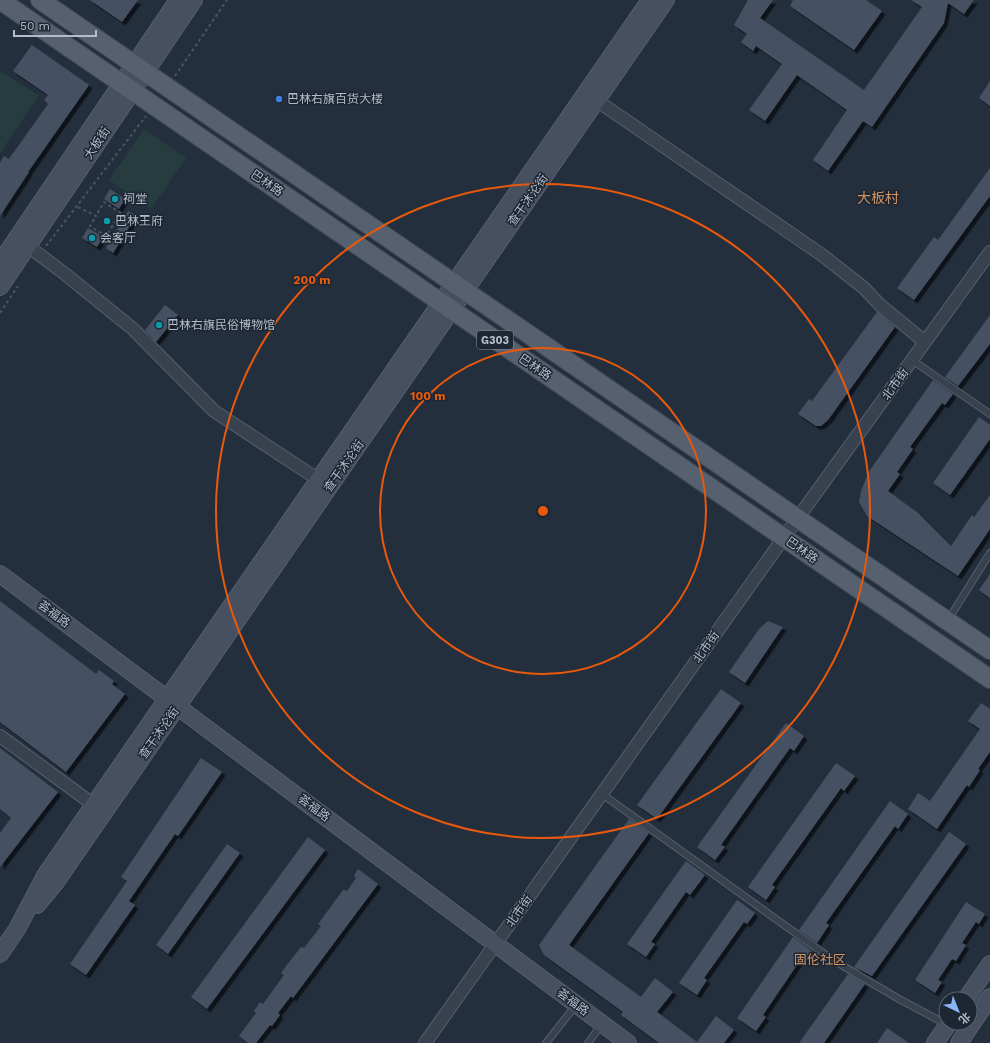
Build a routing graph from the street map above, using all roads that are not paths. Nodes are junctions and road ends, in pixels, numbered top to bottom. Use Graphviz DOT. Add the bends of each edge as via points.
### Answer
graph roads {
  1 [pos="0,0"];
  2 [pos="40,0"];
  3 [pos="178,0"];
  4 [pos="194,0"];
  5 [pos="650,0"];
  6 [pos="666,0"];
  7 [pos="140,68"];
  8 [pos="127,87"];
  9 [pos="596,100"];
  10 [pos="34,250"];
  11 [pos="990,252"];
  12 [pos="0,263"];
  13 [pos="0,287"];
  14 [pos="459,288"];
  15 [pos="446,306"];
  16 [pos="925,342"];
  17 [pos="912,360"];
  18 [pos="990,414"];
  19 [pos="319,480"];
  20 [pos="797,519"];
  21 [pos="784,538"];
  22 [pos="990,553"];
  23 [pos="0,574"];
  24 [pos="947,621"];
  25 [pos="990,650"];
  26 [pos="990,679"];
  27 [pos="172,703"];
  28 [pos="0,736"];
  29 [pos="602,794"];
  30 [pos="94,806"];
  31 [pos="17,929"];
  32 [pos="495,944"];
  33 [pos="0,948"];
  34 [pos="990,964"];
  35 [pos="971,991"];
  36 [pos="990,997"];
  37 [pos="576,1004"];
  38 [pos="938,1019"];
  39 [pos="602,1024"];
  40 [pos="943,1031"];
  41 [pos="425,1043"];
  42 [pos="546,1043"];
  43 [pos="588,1043"];
  44 [pos="628,1043"];
  45 [pos="935,1043"];
  46 [pos="958,1043"];
  1 -- 8 [label="main road, 巴林路 / G303"];
  2 -- 7 [label="main road, 巴林路 / G303"];
  3 -- 7 [label="street, 大板街"];
  4 -- 7 [label="street, 大板街"];
  5 -- 14 [label="street, 查干沐沦街"];
  6 -- 9 [label="street, 查干沐沦街"];
  7 -- 8 [label="street, 大板街"];
  7 -- 14 [label="main road, 巴林路 / G303"];
  8 -- 10 [label="street, 大板街"];
  8 -- 12 [label="street, 大板街"];
  8 -- 15 [label="main road, 巴林路 / G303"];
  9 -- 14 [label="street, 查干沐沦街"];
  9 -- 16 [label="street" via="822,255"];
  10 -- 13 [label="street, 大板街"];
  10 -- 19 [label="street" via="132,329 214,411"];
  11 -- 16 [label="street, 北市街"];
  14 -- 15 [label="street, 查干沐沦街"];
  14 -- 20 [label="main road, 巴林路 / G303"];
  15 -- 19 [label="street, 查干沐沦街"];
  15 -- 21 [label="main road, 巴林路 / G303"];
  15 -- 27 [label="street, 查干沐沦街"];
  16 -- 17 [label="street, 北市街"];
  17 -- 18 [label="lane"];
  17 -- 20 [label="street, 北市街"];
  19 -- 27 [label="street, 查干沐沦街"];
  20 -- 21 [label="street, 北市街"];
  20 -- 24 [label="main road, 巴林路 / G303"];
  21 -- 26 [label="main road, 巴林路 / G303"];
  21 -- 29 [label="street, 北市街"];
  22 -- 24 [label="lane"];
  23 -- 27 [label="street, 荟福路"];
  24 -- 25 [label="main road, 巴林路 / G303"];
  27 -- 30 [label="street, 查干沐沦街"];
  27 -- 31 [label="street, 查干沐沦街" via="56,882"];
  27 -- 32 [label="street, 荟福路"];
  28 -- 30 [label="street"];
  29 -- 32 [label="street, 北市街"];
  29 -- 38 [label="lane" via="833,960"];
  30 -- 31 [label="street, 查干沐沦街" via="46,874"];
  31 -- 33 [label="street, 查干沐沦街"];
  32 -- 37 [label="street, 荟福路"];
  32 -- 41 [label="street, 北市街"];
  34 -- 35 [label="street"];
  36 -- 46 [label="street"];
  37 -- 39 [label="street, 荟福路"];
  37 -- 42 [label="lane"];
  39 -- 43 [label="lane"];
  39 -- 44 [label="street, 荟福路"];
  40 -- 45 [label="street"];
}
